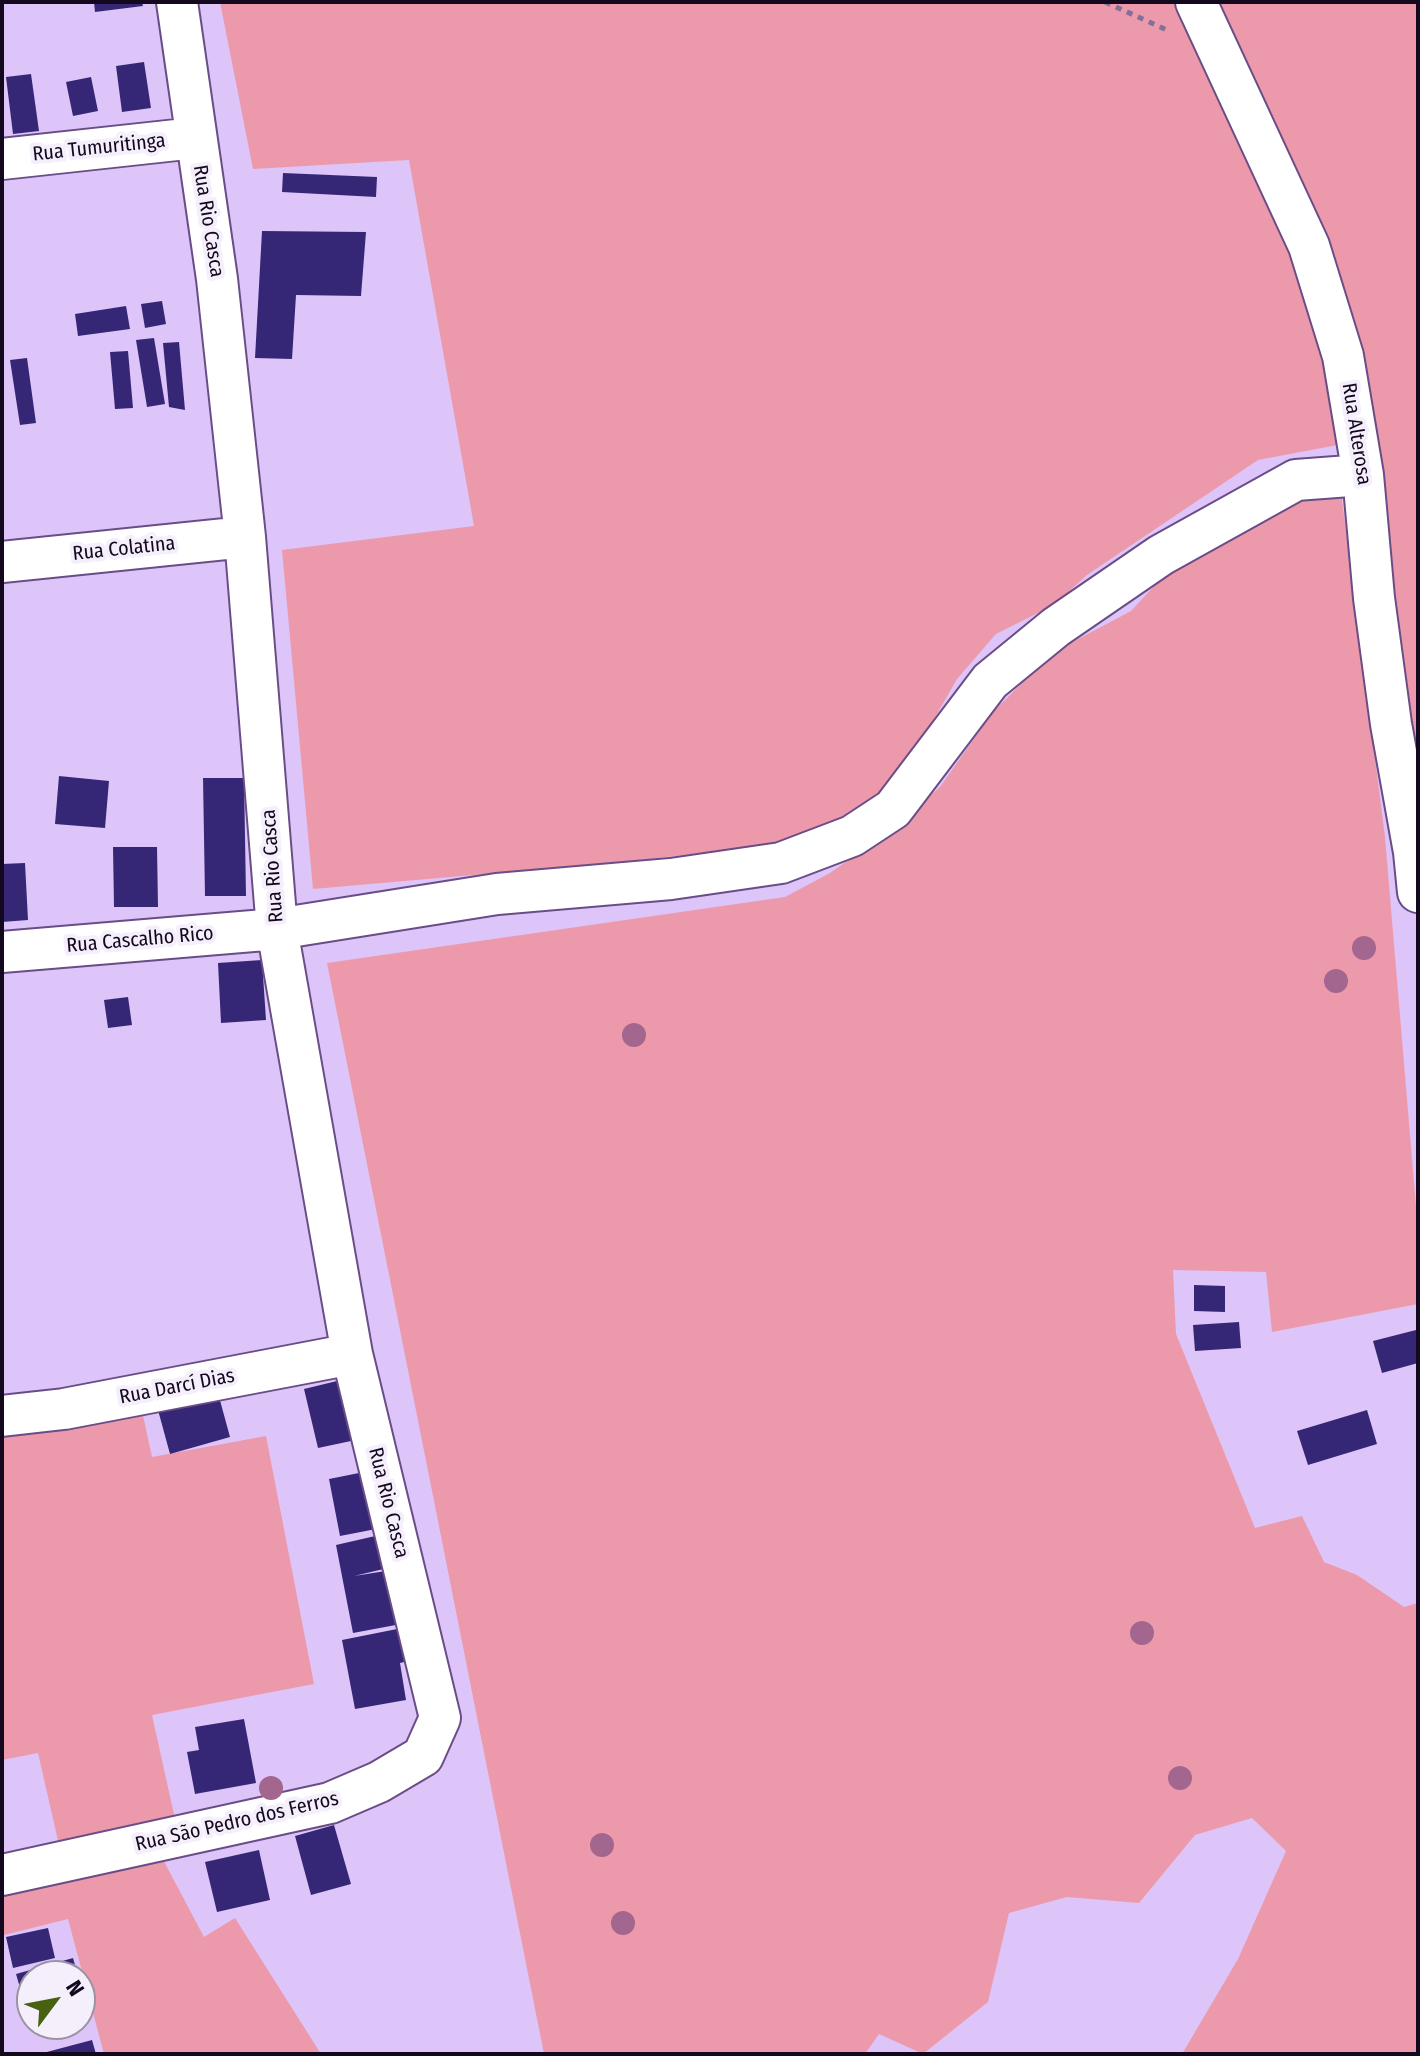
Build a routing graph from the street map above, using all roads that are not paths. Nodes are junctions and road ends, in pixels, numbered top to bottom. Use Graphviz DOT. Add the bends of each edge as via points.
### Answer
graph roads {
  1 [pos="177,2"];
  2 [pos="1196,2"];
  3 [pos="195,138"];
  4 [pos="2,159"];
  5 [pos="1363,475"];
  6 [pos="245,537"];
  7 [pos="2,562"];
  8 [pos="1418,892"];
  9 [pos="277,929"];
  10 [pos="2,952"];
  11 [pos="352,1354"];
  12 [pos="2,1416"];
  13 [pos="440,1718"];
  14 [pos="2,1875"];
  1 -- 3 [label="street, Rua Rio Casca"];
  2 -- 5 [label="street, Rua Alterosa" via="1309,246 1343,356"];
  3 -- 4 [label="street, Rua Tumuritinga"];
  3 -- 6 [label="street, Rua Rio Casca" via="217,279"];
  5 -- 8 [label="street, Rua Alterosa" via="1374,598"];
  5 -- 9 [label="street, Rua Cascalho Rico" via="1296,480 1161,555 1056,627 990,681 893,809 852,836 781,863 497,894"];
  6 -- 7 [label="street, Rua Colatina"];
  6 -- 9 [label="street, Rua Rio Casca"];
  9 -- 10 [label="street, Rua Cascalho Rico"];
  9 -- 11 [label="street, Rua Rio Casca"];
  11 -- 12 [label="street, Rua Darcí Dias"];
  11 -- 13 [label="street, Rua Rio Casca"];
  13 -- 14 [label="street, Rua São Pedro dos Ferros" via="423,1756 330,1803"];
}
